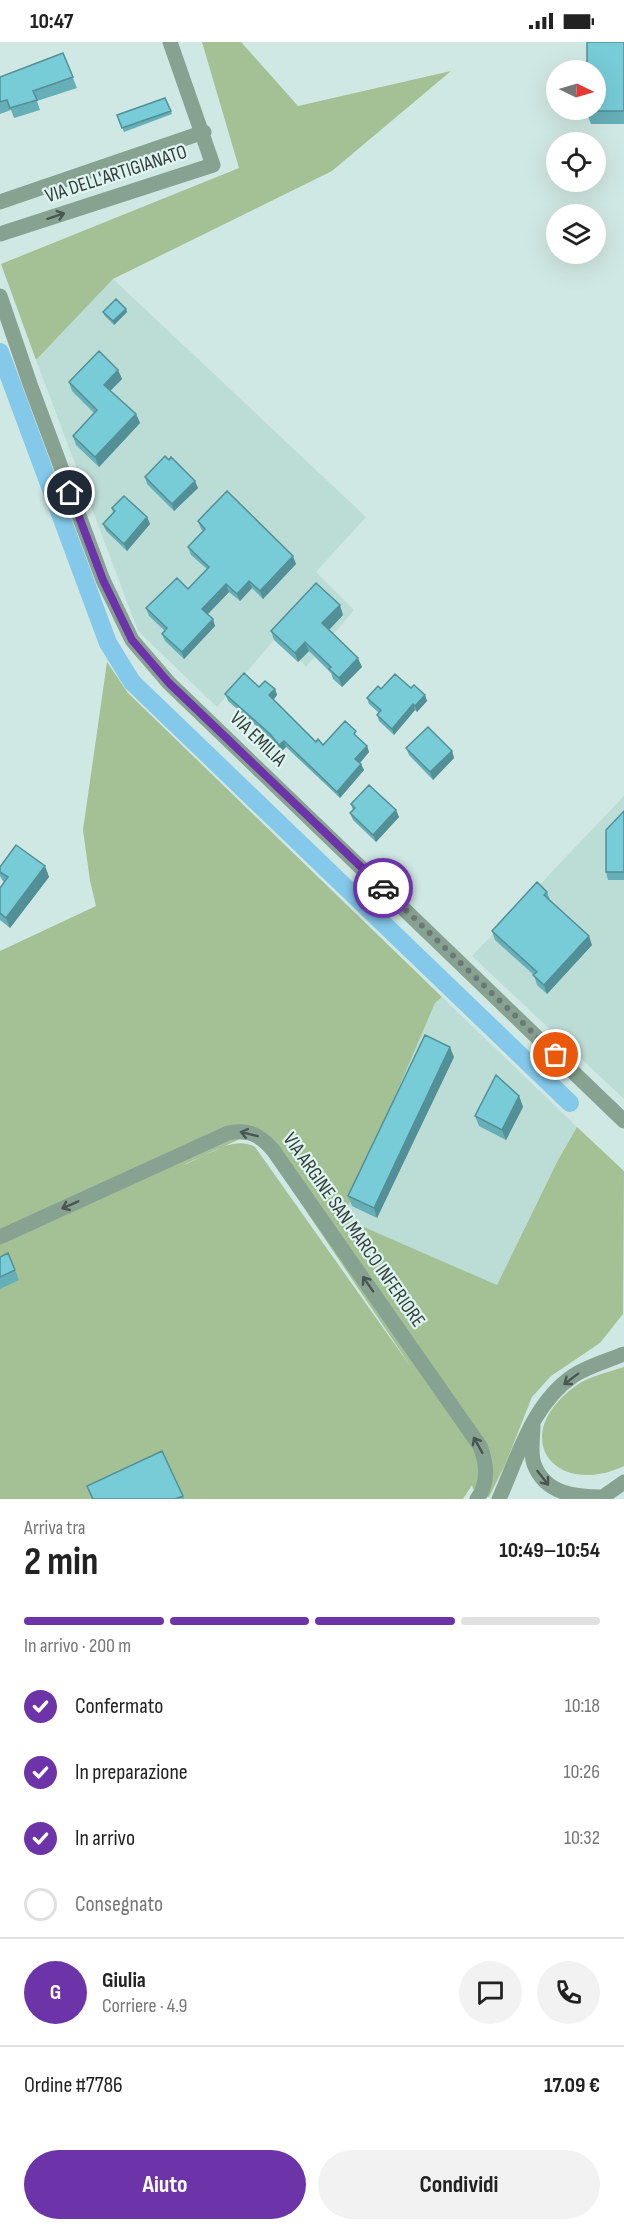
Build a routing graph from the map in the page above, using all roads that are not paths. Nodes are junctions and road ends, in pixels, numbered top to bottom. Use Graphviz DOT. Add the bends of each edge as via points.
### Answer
graph roads {
  1 [pos="170,42"];
  2 [pos="204,132"];
  3 [pos="0,202"];
  4 [pos="0,234"];
  5 [pos="0,296"];
  6 [pos="624,1121"];
  7 [pos="0,1237"];
  8 [pos="624,1343"];
  9 [pos="624,1354"];
  10 [pos="609,1360"];
  11 [pos="533,1422"];
  12 [pos="624,1482"];
  13 [pos="601,1498"];
  14 [pos="477,1499"];
  15 [pos="499,1499"];
  1 -- 2 [label="street, VIA DELL'ARTIGIANATO"];
  2 -- 3 [label="street, VIA DELL'ARTIGIANATO"];
  4 -- 2 [label="street, VIA DELL'ARTIGIANATO, one-way" via="213,165"];
  5 -- 6 [label="street, VIA EMILIA" via="103,580 132,640 169,683"];
  14 -- 7 [label="street, VIA ARGINE SAN MARCO INFERIORE, one-way" via="486,1474 480,1446 273,1150 253,1133 228,1133"];
  8 -- 10 [label="street"];
  9 -- 10 [label="street"];
  10 -- 11 [label="street, one-way" via="572,1377 543,1405"];
  11 -- 13 [label="street, one-way" via="533,1463 549,1485 571,1496"];
  11 -- 15 [label="street"];
  12 -- 13 [label="street"];
}
